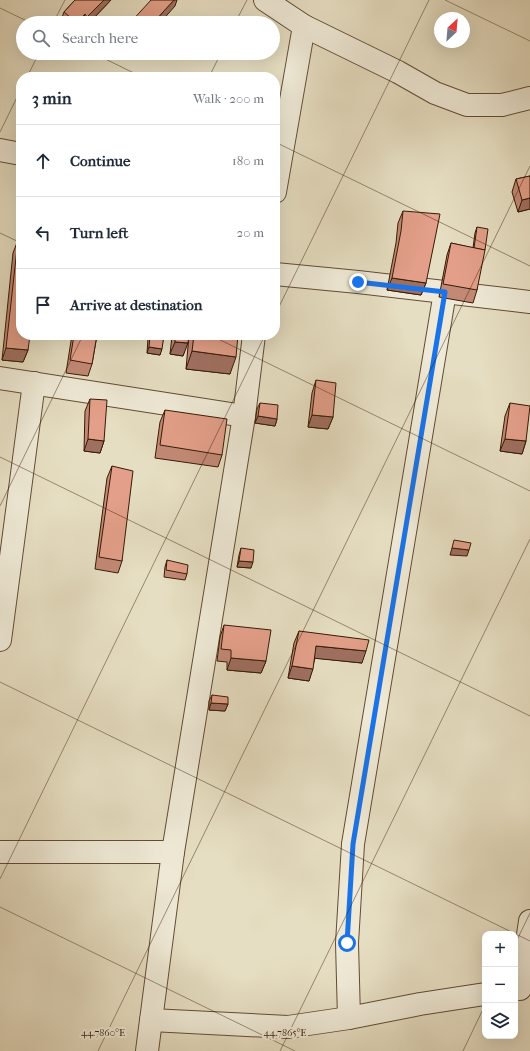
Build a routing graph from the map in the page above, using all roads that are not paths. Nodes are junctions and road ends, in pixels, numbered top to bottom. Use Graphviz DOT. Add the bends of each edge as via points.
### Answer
graph roads {
  1 [pos="265,0"];
  2 [pos="304,26"];
  3 [pos="530,98"];
  4 [pos="0,150"];
  5 [pos="16,153"];
  6 [pos="280,163"];
  7 [pos="280,275"];
  8 [pos="445,292"];
  9 [pos="530,302"];
  10 [pos="253,340"];
  11 [pos="0,378"];
  12 [pos="34,383"];
  13 [pos="244,416"];
  14 [pos="0,640"];
  15 [pos="0,852"];
  16 [pos="173,852"];
  17 [pos="530,921"];
  18 [pos="522,988"];
  19 [pos="482,994"];
  20 [pos="349,1018"];
  21 [pos="151,1020"];
  22 [pos="147,1051"];
  1 -- 2 [label="street"];
  2 -- 3 [label="street" via="398,72 434,93 467,105 502,105"];
  2 -- 6 [label="street"];
  4 -- 5 [label="street"];
  7 -- 8 [label="street"];
  8 -- 9 [label="street"];
  8 -- 20 [label="street" via="353,844 347,943"];
  10 -- 13 [label="street"];
  11 -- 12 [label="street"];
  12 -- 13 [label="street"];
  12 -- 14 [label="street"];
  13 -- 16 [label="street"];
  15 -- 16 [label="street"];
  16 -- 21 [label="street"];
  17 -- 18 [label="street"];
  19 -- 20 [label="street"];
  20 -- 21 [label="street" via="288,1027"];
  21 -- 22 [label="street"];
}
